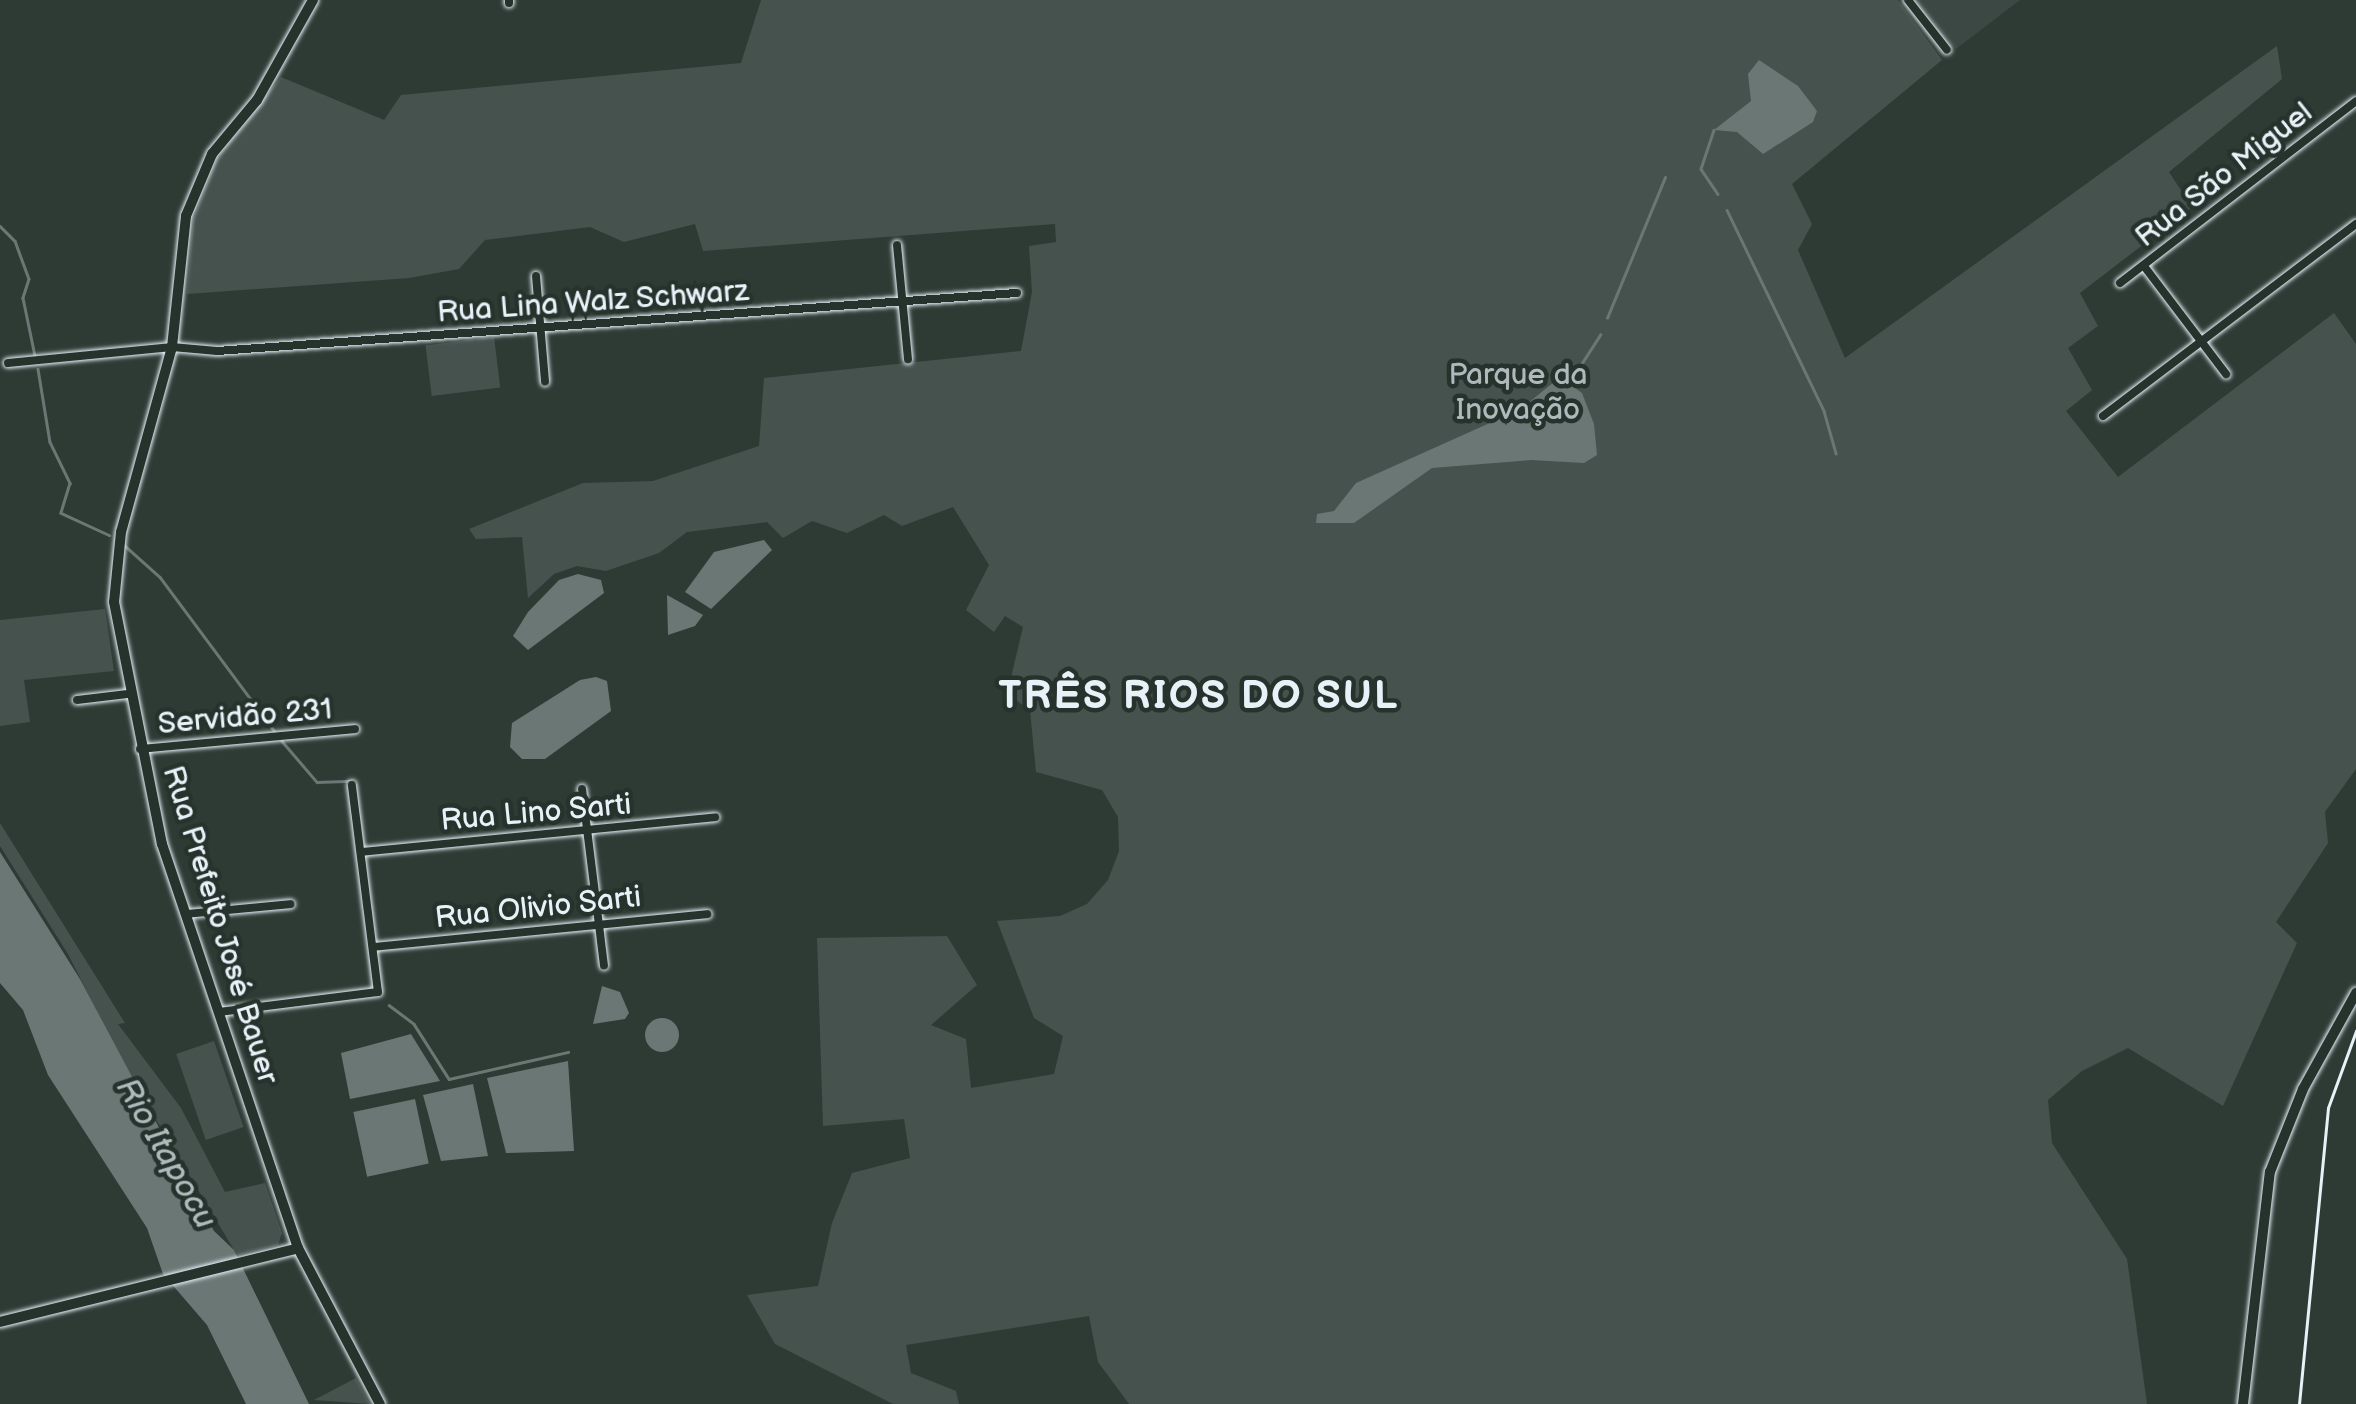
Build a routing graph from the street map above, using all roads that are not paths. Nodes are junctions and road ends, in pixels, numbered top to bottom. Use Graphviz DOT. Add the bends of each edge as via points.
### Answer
graph roads {
  1 [pos="312,0"];
  2 [pos="1908,0"];
  3 [pos="1947,50"];
  4 [pos="2356,101"];
  5 [pos="2356,224"];
  6 [pos="897,244"];
  7 [pos="2144,266"];
  8 [pos="536,276"];
  9 [pos="2120,283"];
  10 [pos="1017,294"];
  11 [pos="903,302"];
  12 [pos="540,328"];
  13 [pos="2201,342"];
  14 [pos="172,346"];
  15 [pos="908,359"];
  16 [pos="8,363"];
  17 [pos="2226,374"];
  18 [pos="545,382"];
  19 [pos="2103,416"];
  20 [pos="128,694"];
  21 [pos="77,700"];
  22 [pos="355,730"];
  23 [pos="140,750"];
  24 [pos="352,785"];
  25 [pos="582,789"];
  26 [pos="715,817"];
  27 [pos="588,832"];
  28 [pos="360,852"];
  29 [pos="291,904"];
  30 [pos="186,914"];
  31 [pos="707,914"];
  32 [pos="600,925"];
  33 [pos="372,947"];
  34 [pos="604,966"];
  35 [pos="2356,992"];
  36 [pos="218,1012"];
  37 [pos="298,1248"];
  38 [pos="0,1322"];
  39 [pos="380,1404"];
  40 [pos="2243,1404"];
  1 -- 14 [label="street, Rua Prefeito José Bauer" via="256,100 197,185 186,216"];
  2 -- 3 [label="street"];
  4 -- 7 [label="street, Rua São Miguel"];
  5 -- 13 [label="street"];
  6 -- 11 [label="street"];
  7 -- 9 [label="street, Rua São Miguel"];
  7 -- 13 [label="street"];
  8 -- 12 [label="street"];
  10 -- 11 [label="street, Rua Lina Walz Schwarz"];
  11 -- 12 [label="street, Rua Lina Walz Schwarz"];
  11 -- 15 [label="street"];
  12 -- 14 [label="street, Rua Lina Walz Schwarz" via="217,351"];
  12 -- 18 [label="street"];
  13 -- 17 [label="street"];
  13 -- 19 [label="street"];
  14 -- 16 [label="street, Rua Lina Walz Schwarz"];
  14 -- 20 [label="street, Rua Prefeito José Bauer" via="114,568"];
  20 -- 21 [label="street"];
  20 -- 23 [label="street, Rua Prefeito José Bauer"];
  22 -- 23 [label="street, Servidão 231"];
  23 -- 30 [label="street, Rua Prefeito José Bauer"];
  24 -- 28 [label="street"];
  25 -- 27 [label="street"];
  26 -- 27 [label="street, Rua Lino Sarti"];
  27 -- 28 [label="street, Rua Lino Sarti"];
  27 -- 32 [label="street"];
  28 -- 33 [label="street"];
  29 -- 30 [label="street"];
  30 -- 36 [label="street, Rua Prefeito José Bauer"];
  31 -- 32 [label="street, Rua Olivio Sarti"];
  32 -- 33 [label="street, Rua Olivio Sarti"];
  32 -- 34 [label="street"];
  33 -- 36 [label="street" via="378,992"];
  35 -- 40 [label="street" via="2270,1172"];
  36 -- 37 [label="street, Rua Prefeito José Bauer"];
  37 -- 38 [label="street"];
  37 -- 39 [label="street, Rua Prefeito José Bauer"];
}
